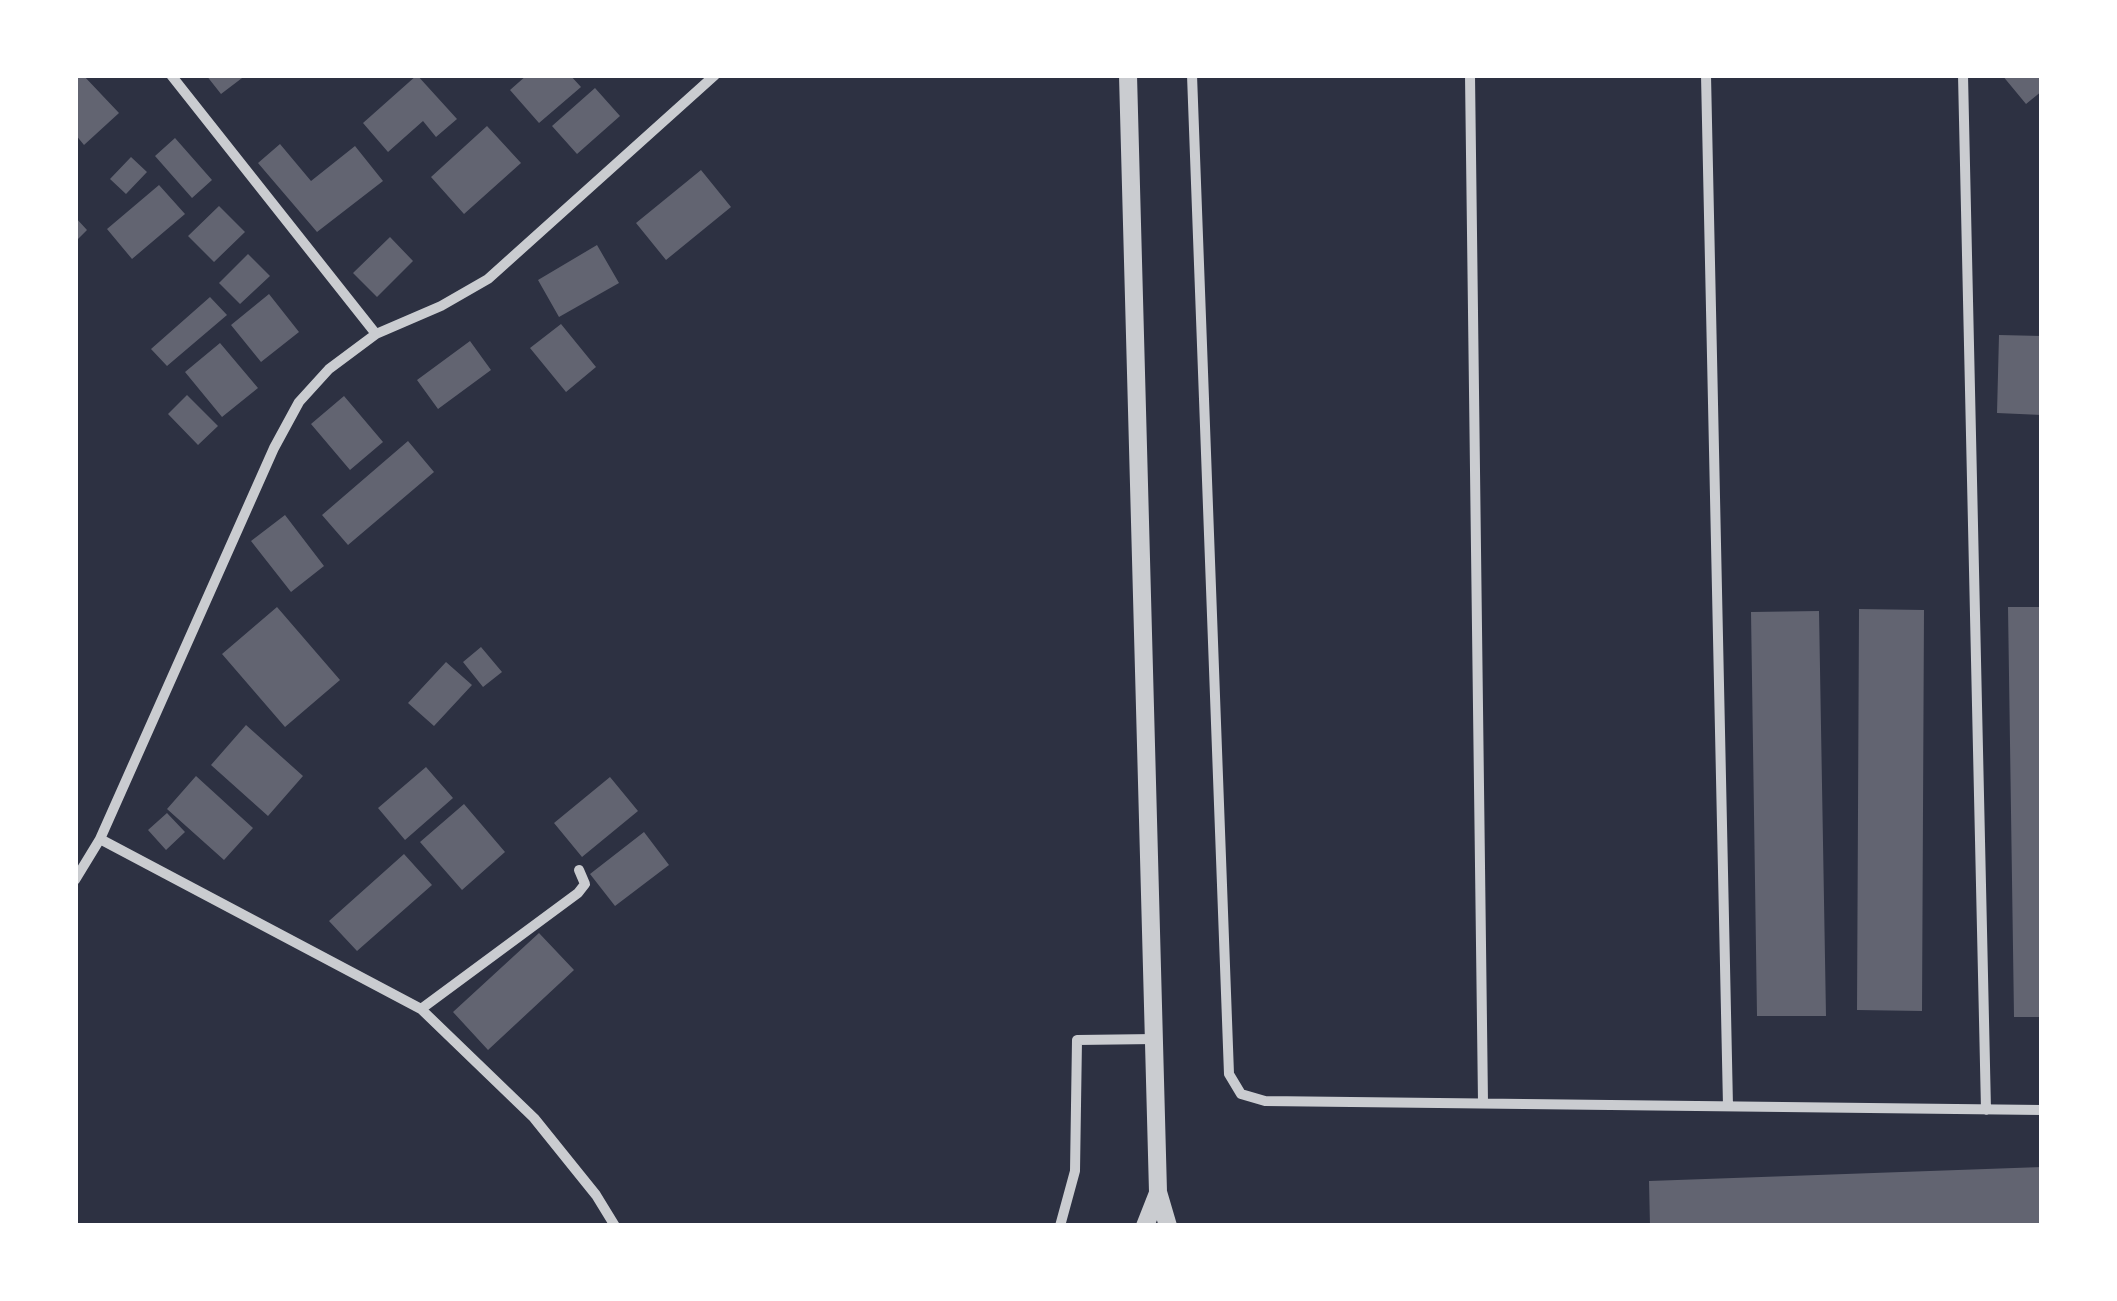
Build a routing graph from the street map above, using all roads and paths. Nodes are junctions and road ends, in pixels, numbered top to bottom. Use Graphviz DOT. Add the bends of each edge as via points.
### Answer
graph roads {
  1 [pos="171,75"];
  2 [pos="715,75"];
  3 [pos="1128,75"];
  4 [pos="1192,75"];
  5 [pos="1470,75"];
  6 [pos="1706,75"];
  7 [pos="1963,75"];
  8 [pos="376,334"];
  9 [pos="100,838"];
  10 [pos="579,870"];
  11 [pos="75,880"];
  12 [pos="421,1009"];
  13 [pos="1155,1040"];
  14 [pos="1483,1102"];
  15 [pos="1728,1106"];
  16 [pos="1986,1110"];
  17 [pos="2042,1110"];
  18 [pos="1158,1192"];
  19 [pos="615,1226"];
  20 [pos="1060,1226"];
  21 [pos="1145,1226"];
  22 [pos="1168,1226"];
  1 -- 8 [label="street"];
  2 -- 8 [label="street" via="488,279"];
  3 -- 13 [label="street"];
  4 -- 14 [label="street" via="1229,1074 1241,1094 1265,1101"];
  5 -- 14 [label="street"];
  6 -- 15 [label="street"];
  7 -- 16 [label="street"];
  8 -- 9 [label="street" via="300,402 274,448"];
  9 -- 11 [label="street"];
  9 -- 12 [label="street"];
  10 -- 12 [label="street" via="585,884 578,893"];
  12 -- 19 [label="street" via="534,1118"];
  13 -- 18 [label="street"];
  13 -- 20 [label="street" via="1077,1040 1075,1171"];
  14 -- 15 [label="street"];
  15 -- 16 [label="street"];
  16 -- 17 [label="street"];
  18 -- 21 [label="street"];
  18 -- 22 [label="street"];
}
